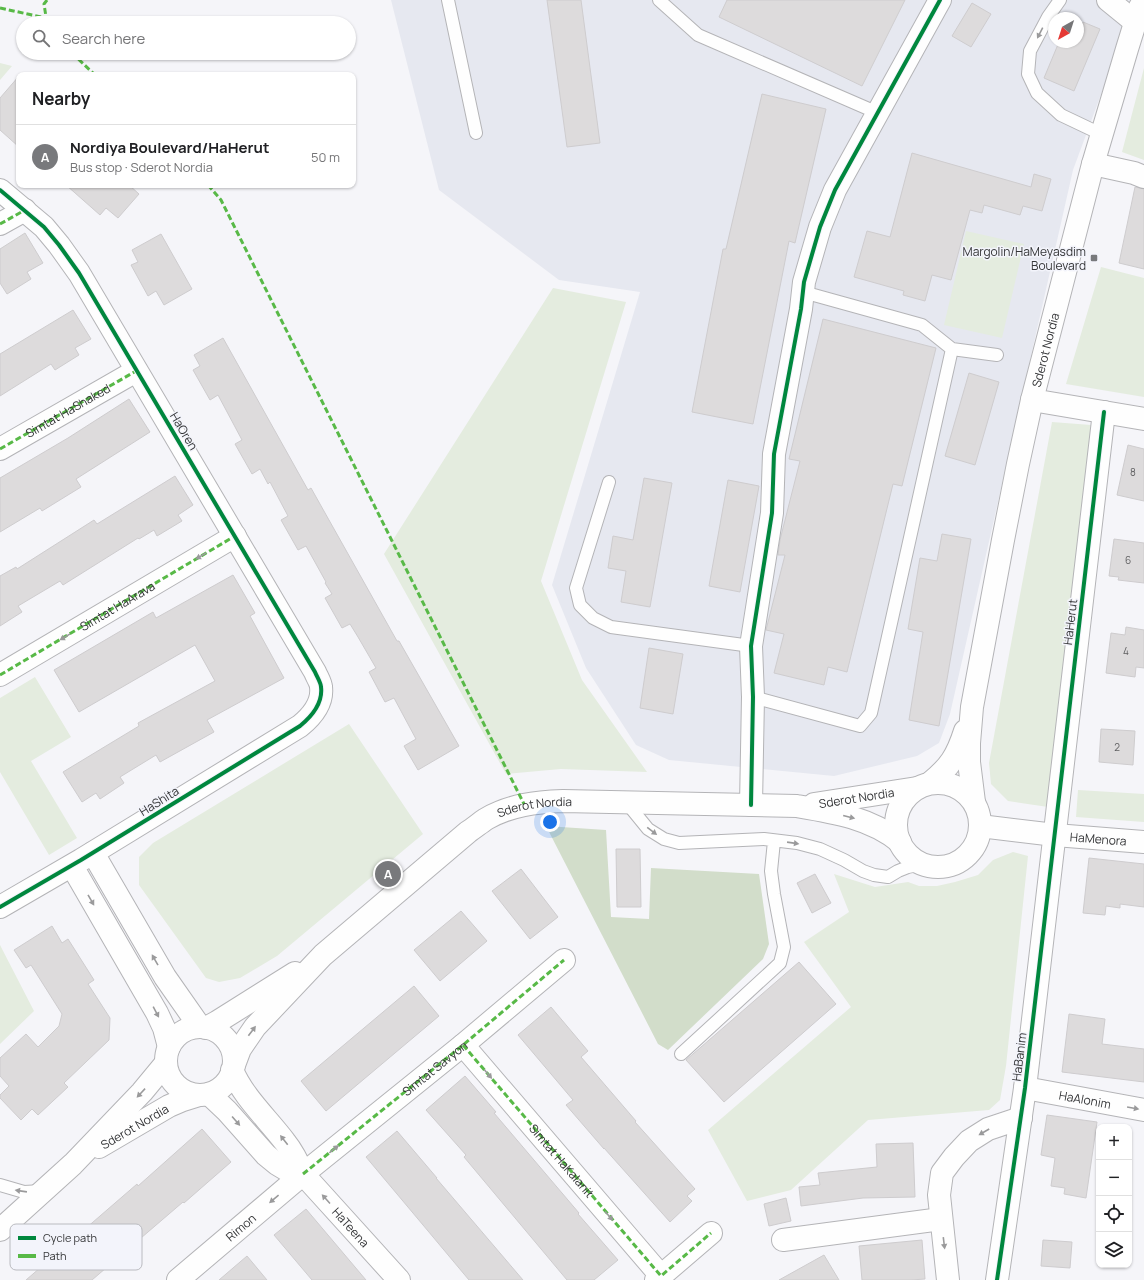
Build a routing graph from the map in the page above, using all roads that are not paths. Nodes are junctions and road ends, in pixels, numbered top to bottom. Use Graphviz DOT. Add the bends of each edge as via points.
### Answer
graph roads {
  1 [pos="448,0"];
  2 [pos="659,0"];
  3 [pos="940,0"];
  4 [pos="1060,0"];
  5 [pos="1108,0"];
  6 [pos="1144,0"];
  7 [pos="1135,22"];
  8 [pos="878,113"];
  9 [pos="476,133"];
  10 [pos="1102,134"];
  11 [pos="1093,164"];
  12 [pos="1144,177"];
  13 [pos="0,190"];
  14 [pos="25,210"];
  15 [pos="0,224"];
  16 [pos="803,292"];
  17 [pos="952,349"];
  18 [pos="997,355"];
  19 [pos="136,371"];
  20 [pos="1032,400"];
  21 [pos="1104,412"];
  22 [pos="1144,419"];
  23 [pos="0,449"];
  24 [pos="609,482"];
  25 [pos="234,536"];
  26 [pos="751,646"];
  27 [pos="0,675"];
  28 [pos="753,697"];
  29 [pos="319,702"];
  30 [pos="972,707"];
  31 [pos="923,785"];
  32 [pos="626,802"];
  33 [pos="974,802"];
  34 [pos="751,805"];
  35 [pos="797,806"];
  36 [pos="980,826"];
  37 [pos="1055,835"];
  38 [pos="774,841"];
  39 [pos="900,842"];
  40 [pos="1144,842"];
  41 [pos="93,853"];
  42 [pos="923,864"];
  43 [pos="72,866"];
  44 [pos="0,907"];
  45 [pos="323,955"];
  46 [pos="564,960"];
  47 [pos="203,1027"];
  48 [pos="463,1045"];
  49 [pos="681,1054"];
  50 [pos="168,1055"];
  51 [pos="233,1068"];
  52 [pos="1025,1088"];
  53 [pos="204,1094"];
  54 [pos="1144,1110"];
  55 [pos="1021,1118"];
  56 [pos="72,1164"];
  57 [pos="304,1174"];
  58 [pos="0,1186"];
  59 [pos="42,1191"];
  60 [pos="941,1219"];
  61 [pos="0,1230"];
  62 [pos="711,1234"];
  63 [pos="783,1240"];
  64 [pos="658,1278"];
  65 [pos="178,1280"];
  66 [pos="400,1280"];
  67 [pos="948,1280"];
  68 [pos="997,1280"];
  1 -- 9 [label="lane"];
  2 -- 8 [label="lane" via="698,34"];
  3 -- 8 [label="street"];
  4 -- 10 [label="lane, one-way" via="1030,51 1028,74 1037,93 1061,115"];
  5 -- 7 [label="street"];
  6 -- 7 [label="street, Sderot Nordia"];
  7 -- 10 [label="street, Sderot Nordia"];
  8 -- 16 [label="street" via="835,190 820,227"];
  10 -- 11 [label="street, Sderot Nordia"];
  11 -- 12 [label="street"];
  11 -- 20 [label="street, Sderot Nordia"];
  13 -- 14 [label="street, HaOren"];
  14 -- 15 [label="street"];
  14 -- 19 [label="street, HaOren" via="67,255"];
  16 -- 17 [label="lane" via="922,325"];
  16 -- 26 [label="street" via="774,454 772,512"];
  17 -- 18 [label="lane"];
  17 -- 28 [label="lane" via="871,713 860,726"];
  19 -- 23 [label="street, Simtat HaShaked"];
  19 -- 25 [label="street, HaOren"];
  20 -- 21 [label="street"];
  20 -- 30 [label="street, Sderot Nordia"];
  21 -- 22 [label="street"];
  21 -- 37 [label="street, HaHerut"];
  24 -- 26 [label="lane" via="576,588 580,606 593,618 610,627"];
  25 -- 27 [label="street, Simtat HaArava, one-way"];
  25 -- 29 [label="street, HaOren" via="315,672 321,687"];
  26 -- 28 [label="street"];
  28 -- 34 [label="street"];
  29 -- 41 [label="street, HaShita" via="311,717 300,726"];
  30 -- 31 [label="street, Sderot Nordia" via="954,758 942,773"];
  30 -- 33 [label="street, Sderot Nordia" via="969,762"];
  31 -- 33 [label="street" via="944,783 956,786"];
  31 -- 35 [label="street, Sderot Nordia"];
  31 -- 39 [label="street" via="906,797 898,809 896,823"];
  32 -- 34 [label="street, Sderot Nordia"];
  32 -- 38 [label="lane, one-way" via="648,829 664,839 680,843"];
  32 -- 45 [label="street, Sderot Nordia" via="541,801 508,809 486,819"];
  33 -- 36 [label="street"];
  34 -- 35 [label="street, Sderot Nordia"];
  35 -- 39 [label="street, Sderot Nordia, one-way" via="857,819 879,827"];
  36 -- 37 [label="street, HaMenora"];
  36 -- 42 [label="street" via="978,839 962,860 936,867"];
  37 -- 40 [label="street, HaMenora"];
  37 -- 52 [label="street, HaBanim"];
  38 -- 42 [label="lane, one-way" via="820,849 874,876 888,877 908,867"];
  38 -- 49 [label="lane" via="771,871 784,946 780,963"];
  39 -- 42 [label="street" via="912,858"];
  41 -- 43 [label="street, HaShita"];
  47 -- 41 [label="street, one-way" via="165,977"];
  43 -- 44 [label="street, HaShita"];
  43 -- 50 [label="street, one-way" via="157,1013 164,1028"];
  45 -- 47 [label="street, Sderot Nordia" via="217,1022"];
  51 -- 45 [label="street, Sderot Nordia, one-way" via="240,1049 255,1027"];
  46 -- 48 [label="street, Simtat Savyon"];
  47 -- 50 [label="street" via="187,1029 178,1034 171,1042"];
  47 -- 51 [label="street" via="216,1031 230,1045"];
  57 -- 48 [label="street, Simtat Savyon, one-way"];
  48 -- 64 [label="street, Simtat HaKalanit, one-way"];
  50 -- 53 [label="street" via="168,1073 174,1083 190,1094"];
  50 -- 56 [label="street, Sderot Nordia, one-way" via="142,1092"];
  51 -- 53 [label="street" via="225,1084 218,1090"];
  57 -- 51 [label="street, HaTeena, one-way" via="285,1141 238,1084"];
  52 -- 54 [label="street, HaAlonim, one-way"];
  52 -- 55 [label="street, HaBanim"];
  53 -- 56 [label="street, Sderot Nordia" via="169,1106"];
  53 -- 57 [label="street, one-way" via="227,1111 266,1155 287,1170"];
  55 -- 60 [label="street, one-way" via="988,1129 969,1141 954,1157 942,1173 939,1195"];
  55 -- 68 [label="street, HaBanim"];
  56 -- 59 [label="street, Sderot Nordia"];
  57 -- 65 [label="street, Rimon, one-way"];
  66 -- 57 [label="street, HaTeena, one-way"];
  59 -- 58 [label="lane, one-way" via="24,1192"];
  59 -- 61 [label="street, Sderot Nordia"];
  60 -- 63 [label="street"];
  60 -- 67 [label="street, one-way"];
  62 -- 64 [label="street"];
}
